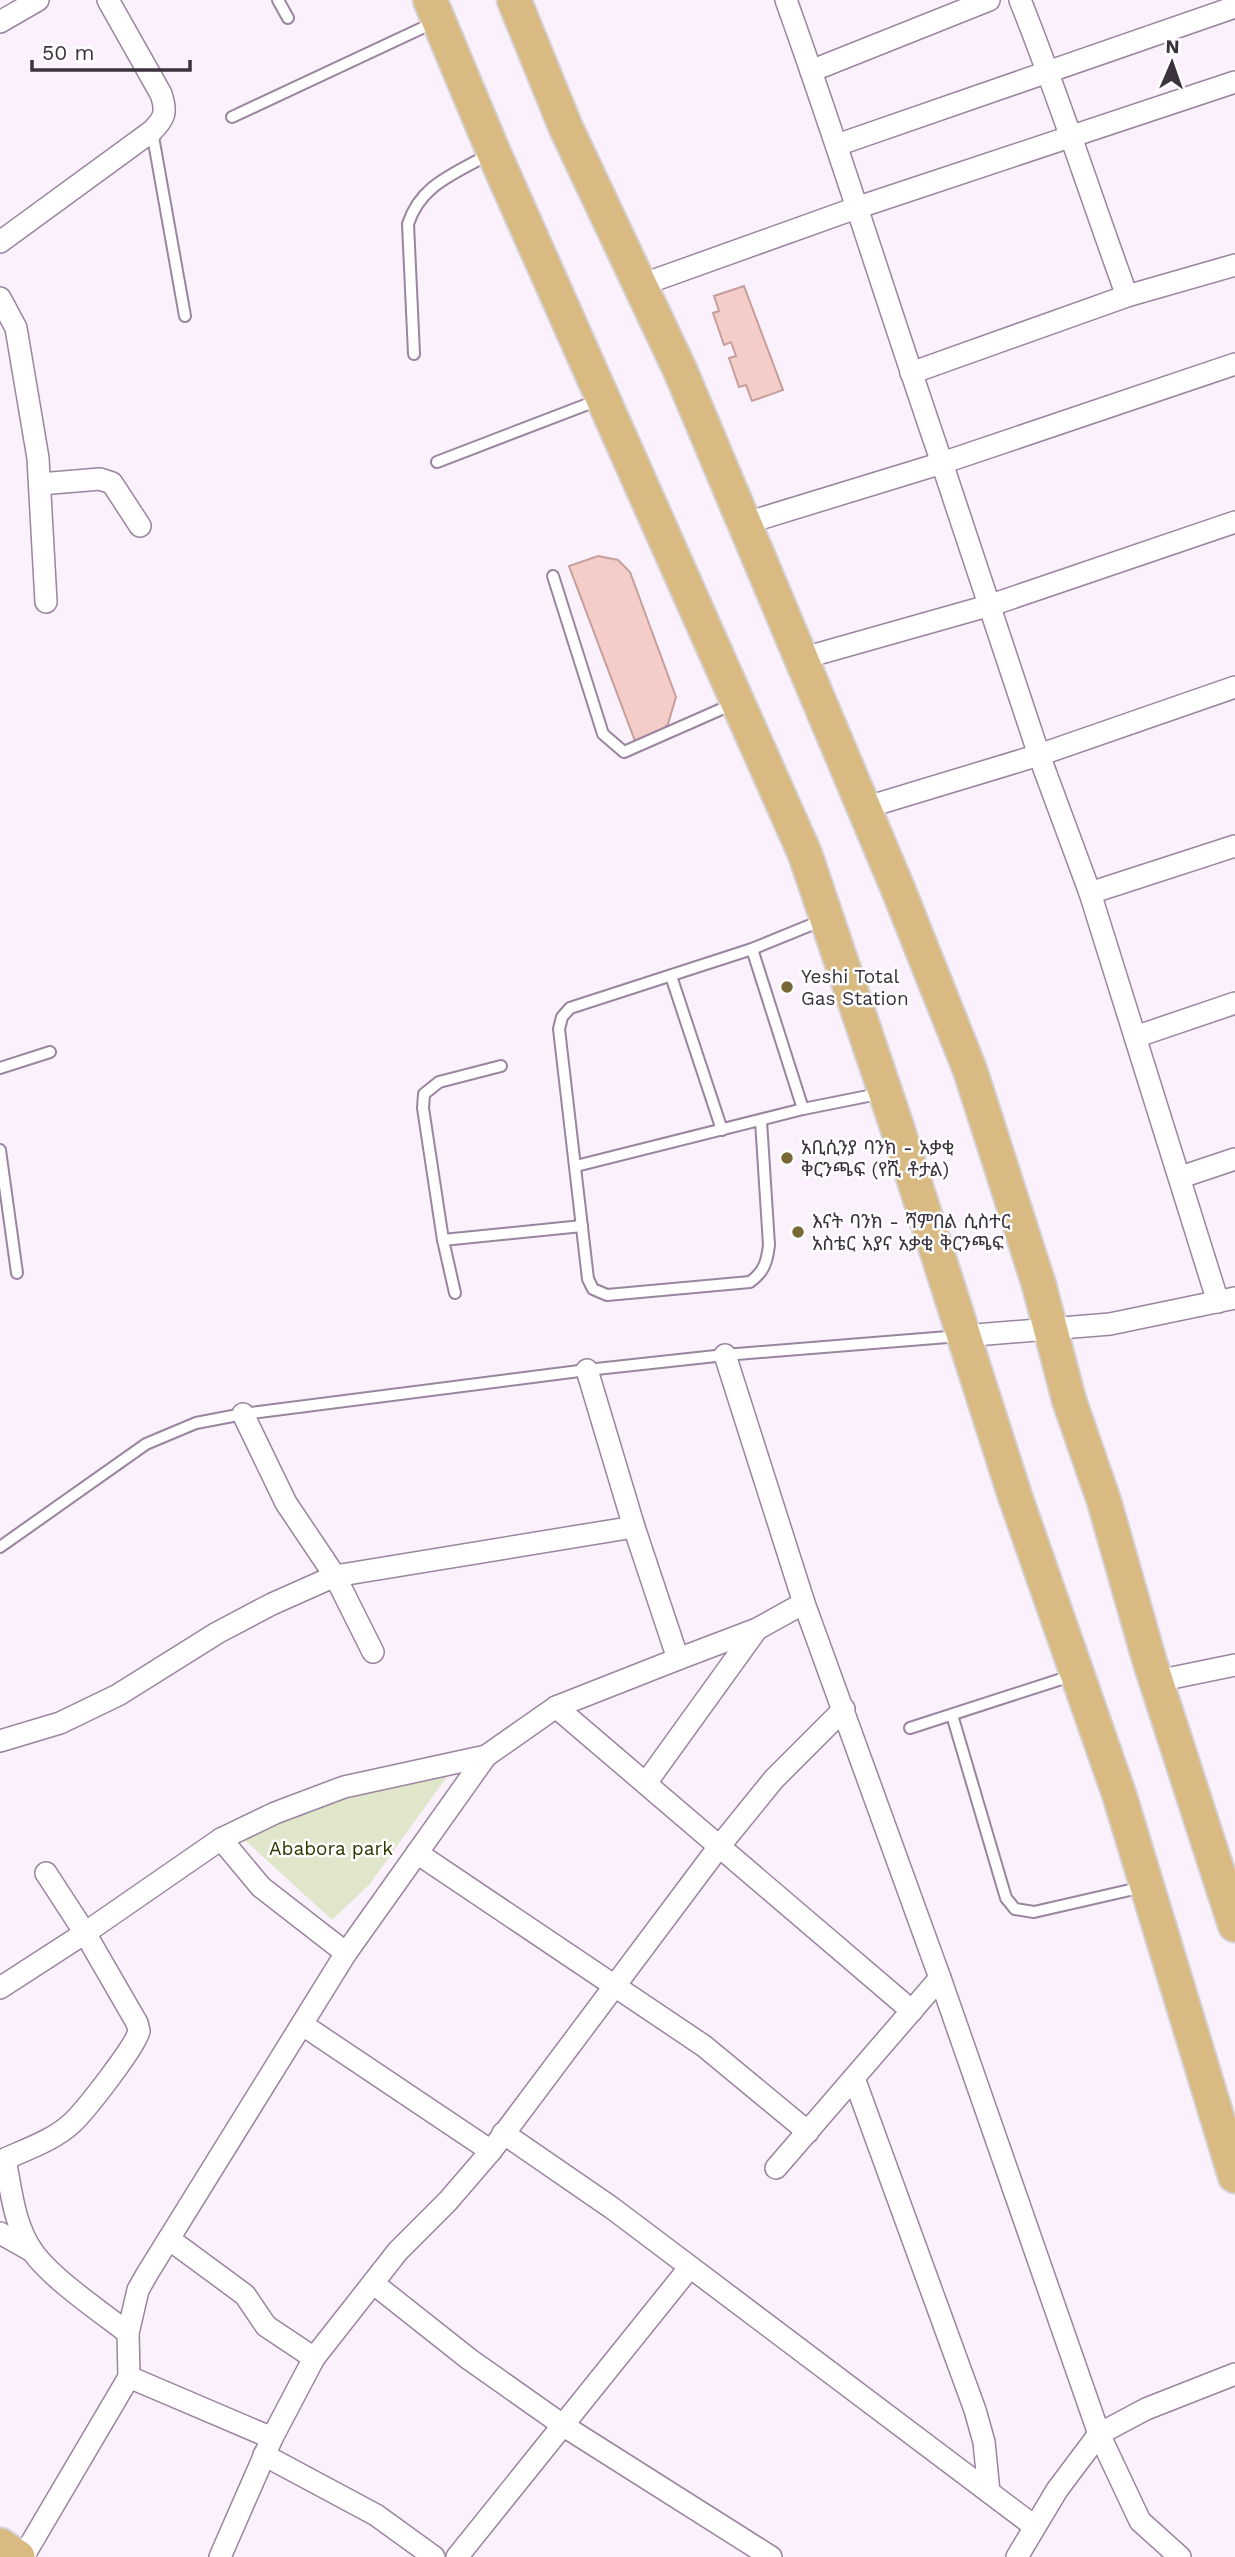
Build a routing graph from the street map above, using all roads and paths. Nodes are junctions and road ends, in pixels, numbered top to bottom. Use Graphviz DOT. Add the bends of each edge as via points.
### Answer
graph roads {
  1 [pos="38,0"];
  2 [pos="108,0"];
  3 [pos="278,0"];
  4 [pos="514,0"];
  5 [pos="786,0"];
  6 [pos="989,0"];
  7 [pos="1020,0"];
  8 [pos="1235,7"];
  9 [pos="435,10"];
  10 [pos="10,11"];
  11 [pos="288,18"];
  12 [pos="811,71"];
  13 [pos="1048,71"];
  14 [pos="1235,82"];
  15 [pos="232,117"];
  16 [pos="152,131"];
  17 [pos="1069,136"];
  18 [pos="837,145"];
  19 [pos="493,151"];
  20 [pos="856,208"];
  21 [pos="0,242"];
  22 [pos="1235,265"];
  23 [pos="641,285"];
  24 [pos="1127,296"];
  25 [pos="0,298"];
  26 [pos="185,316"];
  27 [pos="414,354"];
  28 [pos="1235,364"];
  29 [pos="911,373"];
  30 [pos="603,398"];
  31 [pos="436,462"];
  32 [pos="942,463"];
  33 [pos="40,484"];
  34 [pos="1235,522"];
  35 [pos="743,524"];
  36 [pos="140,526"];
  37 [pos="552,576"];
  38 [pos="46,602"];
  39 [pos="991,605"];
  40 [pos="800,659"];
  41 [pos="1235,687"];
  42 [pos="737,702"];
  43 [pos="1039,755"];
  44 [pos="864,808"];
  45 [pos="1235,846"];
  46 [pos="1090,893"];
  47 [pos="827,918"];
  48 [pos="752,949"];
  49 [pos="671,976"];
  50 [pos="1235,1003"];
  51 [pos="1135,1037"];
  52 [pos="50,1052"];
  53 [pos="501,1066"];
  54 [pos="0,1068"];
  55 [pos="885,1092"];
  56 [pos="803,1109"];
  57 [pos="761,1121"];
  58 [pos="722,1130"];
  59 [pos="0,1150"];
  60 [pos="1235,1159"];
  61 [pos="576,1166"];
  62 [pos="1181,1177"];
  63 [pos="582,1226"];
  64 [pos="443,1240"];
  65 [pos="17,1273"];
  66 [pos="455,1293"];
  67 [pos="1227,1300"];
  68 [pos="1051,1329"];
  69 [pos="963,1336"];
  70 [pos="725,1355"];
  71 [pos="587,1370"];
  72 [pos="243,1414"];
  73 [pos="634,1527"];
  74 [pos="0,1547"];
  75 [pos="335,1576"];
  76 [pos="804,1603"];
  77 [pos="757,1629"];
  78 [pos="373,1652"];
  79 [pos="678,1659"];
  80 [pos="1235,1665"];
  81 [pos="1076,1674"];
  82 [pos="1157,1681"];
  83 [pos="556,1707"];
  84 [pos="844,1709"];
  85 [pos="952,1715"];
  86 [pos="910,1728"];
  87 [pos="0,1741"];
  88 [pos="486,1756"];
  89 [pos="646,1783"];
  90 [pos="221,1839"];
  91 [pos="719,1847"];
  92 [pos="417,1853"];
  93 [pos="46,1873"];
  94 [pos="1147,1886"];
  95 [pos="1235,1925"];
  96 [pos="85,1933"];
  97 [pos="345,1953"];
  98 [pos="940,1978"];
  99 [pos="616,1986"];
  100 [pos="0,1988"];
  101 [pos="912,2011"];
  102 [pos="303,2025"];
  103 [pos="854,2078"];
  104 [pos="808,2132"];
  105 [pos="497,2142"];
  106 [pos="2,2149"];
  107 [pos="776,2168"];
  108 [pos="1235,2176"];
  109 [pos="0,2233"];
  110 [pos="169,2239"];
  111 [pos="32,2251"];
  112 [pos="690,2267"];
  113 [pos="373,2283"];
  114 [pos="128,2333"];
  115 [pos="314,2358"];
  116 [pos="1235,2374"];
  117 [pos="129,2377"];
  118 [pos="564,2426"];
  119 [pos="1099,2434"];
  120 [pos="268,2447"];
  121 [pos="989,2492"];
  122 [pos="1034,2526"];
  123 [pos="0,2545"];
  124 [pos="18,2557"];
  125 [pos="23,2557"];
  126 [pos="220,2557"];
  127 [pos="434,2557"];
  128 [pos="457,2557"];
  129 [pos="771,2557"];
  130 [pos="1017,2557"];
  131 [pos="1180,2557"];
  1 -- 10 [label="street"];
  2 -- 16 [label="street" via="166,108 164,119"];
  3 -- 11 [label="lane"];
  4 -- 23 [label="main road" via="566,128"];
  5 -- 12 [label="street"];
  6 -- 12 [label="street"];
  7 -- 13 [label="street"];
  8 -- 13 [label="street"];
  9 -- 15 [label="lane"];
  9 -- 19 [label="main road"];
  12 -- 18 [label="street"];
  13 -- 17 [label="street"];
  13 -- 18 [label="street"];
  14 -- 17 [label="street"];
  16 -- 21 [label="street"];
  16 -- 26 [label="lane"];
  17 -- 20 [label="street"];
  17 -- 24 [label="street"];
  18 -- 20 [label="street"];
  19 -- 27 [label="lane" via="428,189 414,205 408,224"];
  19 -- 30 [label="main road"];
  20 -- 23 [label="street"];
  20 -- 29 [label="street"];
  22 -- 24 [label="street"];
  23 -- 35 [label="main road"];
  24 -- 29 [label="street"];
  25 -- 33 [label="street" via="16,328"];
  28 -- 32 [label="street"];
  29 -- 32 [label="street"];
  30 -- 31 [label="lane"];
  30 -- 42 [label="main road"];
  32 -- 35 [label="street"];
  32 -- 39 [label="street"];
  33 -- 36 [label="street" via="100,479 112,483"];
  33 -- 38 [label="street"];
  34 -- 39 [label="street"];
  35 -- 40 [label="main road"];
  37 -- 42 [label="lane" via="603,734 624,752"];
  39 -- 40 [label="street"];
  39 -- 43 [label="street"];
  40 -- 44 [label="main road"];
  41 -- 43 [label="street"];
  42 -- 47 [label="main road" via="805,855"];
  43 -- 44 [label="street"];
  43 -- 46 [label="street"];
  44 -- 68 [label="main road" via="970,1070"];
  45 -- 46 [label="street"];
  46 -- 51 [label="street"];
  47 -- 48 [label="lane"];
  47 -- 55 [label="main road"];
  48 -- 49 [label="lane"];
  48 -- 56 [label="lane"];
  49 -- 58 [label="lane"];
  49 -- 61 [label="lane" via="570,1008 562,1017 559,1029"];
  50 -- 51 [label="street"];
  51 -- 62 [label="street"];
  52 -- 54 [label="lane"];
  53 -- 64 [label="lane" via="439,1082 424,1094"];
  55 -- 56 [label="lane"];
  55 -- 69 [label="main road"];
  56 -- 57 [label="lane"];
  57 -- 58 [label="lane"];
  57 -- 63 [label="lane" via="769,1245 761,1274 750,1282 607,1295 593,1289 588,1279"];
  58 -- 61 [label="lane"];
  59 -- 65 [label="lane"];
  60 -- 62 [label="street"];
  61 -- 63 [label="lane"];
  62 -- 67 [label="street"];
  63 -- 64 [label="lane"];
  64 -- 66 [label="lane"];
  67 -- 68 [label="street" via="1110,1324"];
  68 -- 69 [label="street"];
  68 -- 82 [label="main road"];
  69 -- 70 [label="lane"];
  69 -- 81 [label="main road"];
  70 -- 71 [label="lane"];
  70 -- 76 [label="street"];
  71 -- 72 [label="lane"];
  71 -- 73 [label="street"];
  72 -- 74 [label="lane" via="196,1423 146,1444"];
  72 -- 75 [label="street" via="286,1503"];
  73 -- 75 [label="street"];
  73 -- 79 [label="street"];
  75 -- 78 [label="street"];
  75 -- 87 [label="street" via="217,1633 118,1695 60,1723"];
  76 -- 77 [label="street"];
  76 -- 84 [label="street"];
  77 -- 79 [label="street"];
  77 -- 89 [label="street"];
  79 -- 83 [label="street"];
  80 -- 82 [label="street"];
  81 -- 85 [label="lane"];
  81 -- 94 [label="main road"];
  82 -- 95 [label="main road"];
  83 -- 88 [label="street"];
  83 -- 89 [label="street"];
  84 -- 91 [label="street" via="774,1779"];
  84 -- 98 [label="street"];
  85 -- 86 [label="lane"];
  85 -- 94 [label="lane" via="1006,1898 1015,1909 1034,1912"];
  88 -- 90 [label="street" via="344,1787"];
  88 -- 92 [label="street"];
  89 -- 91 [label="street"];
  90 -- 96 [label="street"];
  90 -- 97 [label="street" via="261,1887"];
  91 -- 99 [label="street"];
  91 -- 101 [label="street"];
  92 -- 97 [label="street"];
  92 -- 99 [label="street"];
  93 -- 96 [label="street"];
  94 -- 108 [label="main road"];
  96 -- 100 [label="street"];
  96 -- 106 [label="street" via="137,2023 137,2040 71,2123 42,2142"];
  97 -- 102 [label="street"];
  98 -- 101 [label="street"];
  98 -- 119 [label="street"];
  99 -- 104 [label="street" via="704,2046"];
  99 -- 105 [label="street"];
  101 -- 103 [label="street"];
  102 -- 105 [label="street"];
  102 -- 110 [label="street"];
  103 -- 104 [label="street"];
  103 -- 121 [label="street" via="975,2410"];
  104 -- 107 [label="street"];
  105 -- 112 [label="street" via="612,2208"];
  105 -- 113 [label="street"];
  106 -- 111 [label="street" via="21,2229"];
  109 -- 111 [label="street"];
  110 -- 114 [label="street" via="138,2290"];
  110 -- 115 [label="street" via="244,2295 266,2326"];
  111 -- 114 [label="street"];
  112 -- 118 [label="street"];
  112 -- 121 [label="street"];
  113 -- 115 [label="street"];
  113 -- 118 [label="street"];
  114 -- 117 [label="street"];
  115 -- 120 [label="street"];
  116 -- 119 [label="street" via="1146,2409"];
  117 -- 120 [label="street"];
  117 -- 125 [label="street"];
  118 -- 128 [label="street"];
  118 -- 129 [label="street"];
  119 -- 122 [label="street"];
  119 -- 131 [label="street" via="1140,2521"];
  120 -- 126 [label="street"];
  120 -- 127 [label="street"];
  121 -- 122 [label="street"];
  122 -- 130 [label="street"];
  123 -- 124 [label="main road"];
}
